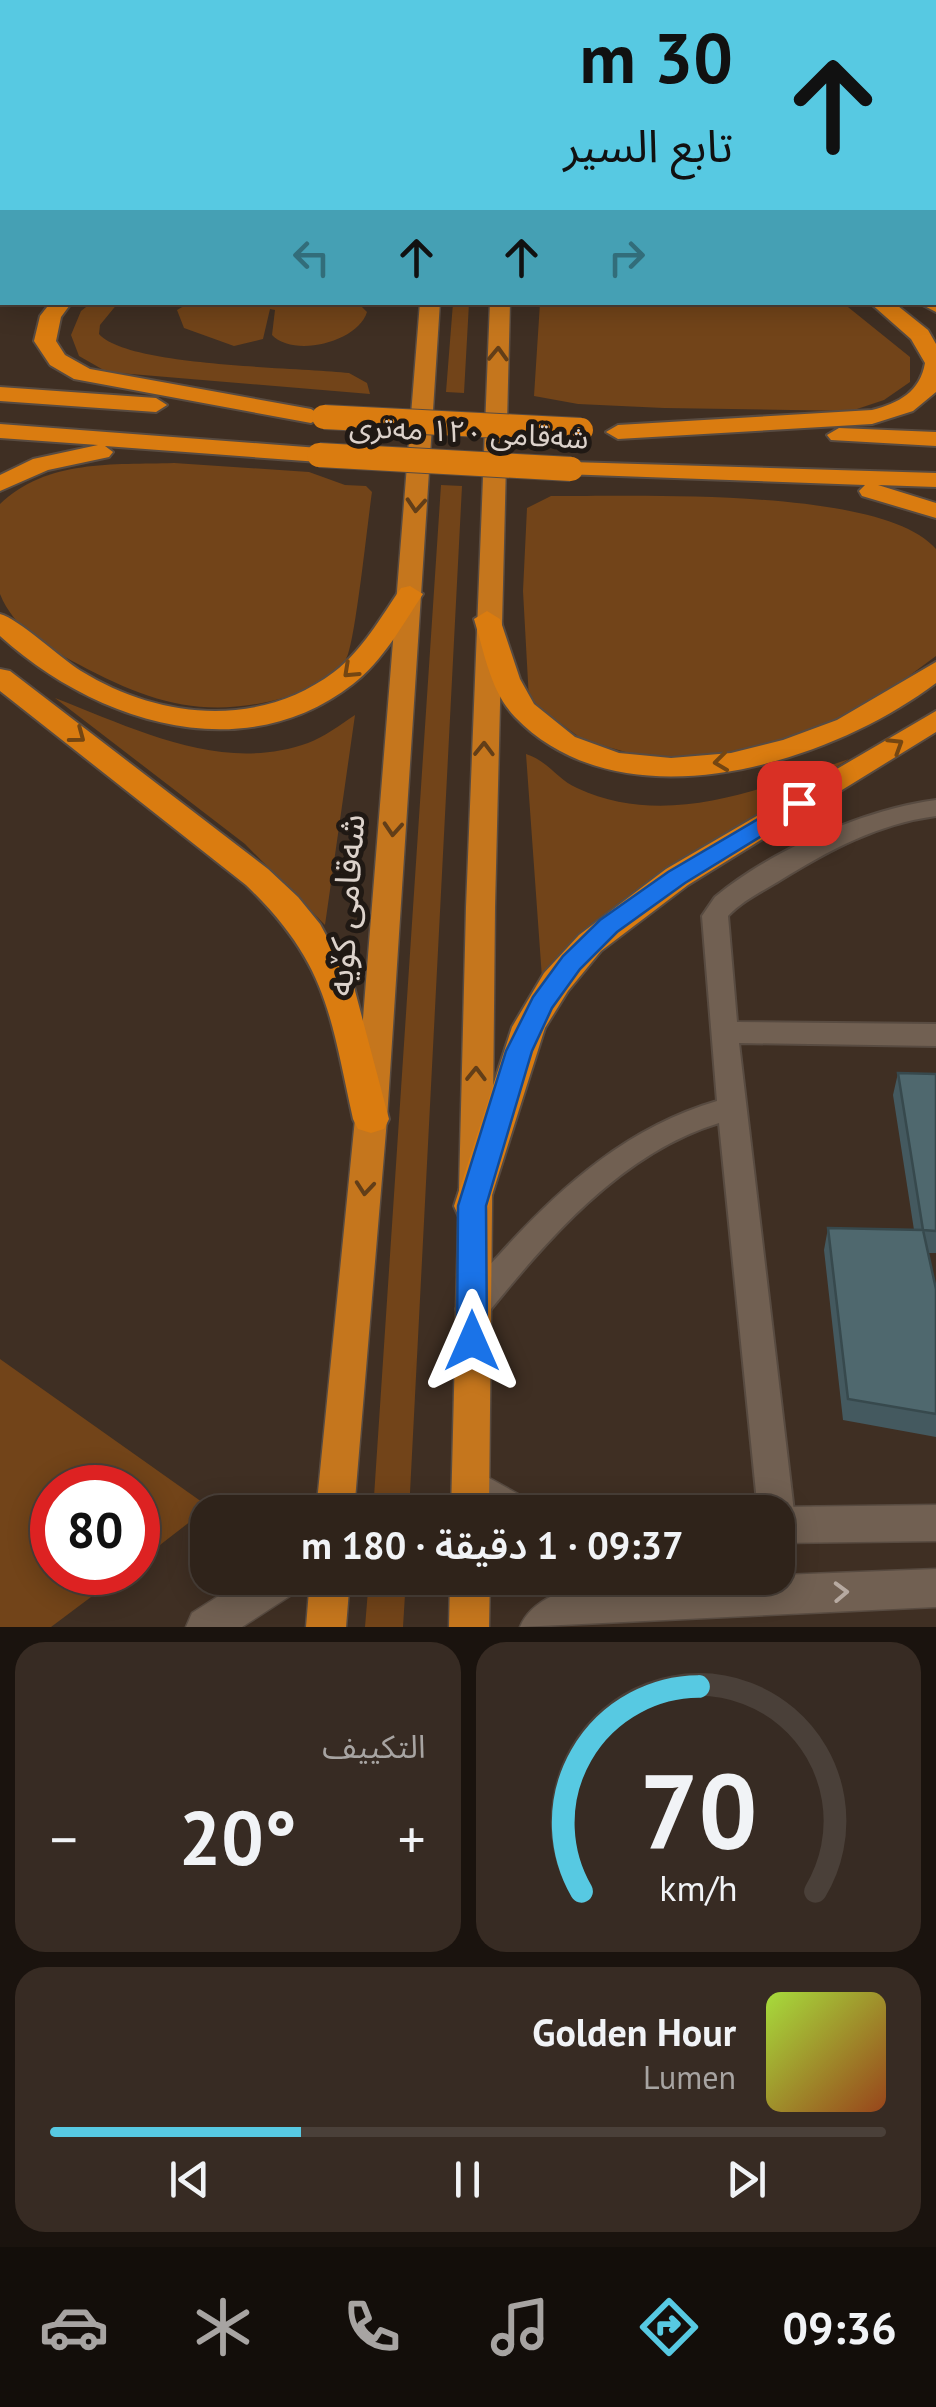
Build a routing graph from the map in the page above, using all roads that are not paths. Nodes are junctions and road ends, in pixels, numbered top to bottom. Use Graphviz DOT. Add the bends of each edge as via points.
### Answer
graph roads {
  1 [pos="60,305"];
  2 [pos="430,305"];
  3 [pos="500,305"];
  4 [pos="883,305"];
  5 [pos="0,394"];
  6 [pos="317,416"];
  7 [pos="0,432"];
  8 [pos="618,432"];
  9 [pos="936,439"];
  10 [pos="287,454"];
  11 [pos="618,471"];
  12 [pos="936,480"];
  13 [pos="0,484"];
  14 [pos="936,511"];
  15 [pos="410,594"];
  16 [pos="487,619"];
  17 [pos="0,622"];
  18 [pos="936,670"];
  19 [pos="0,677"];
  20 [pos="936,720"];
  21 [pos="936,808"];
  22 [pos="724,1032"];
  23 [pos="936,1035"];
  24 [pos="732,1108"];
  25 [pos="371,1119"];
  26 [pos="472,1206"];
  27 [pos="472,1310"];
  28 [pos="337,1495"];
  29 [pos="471,1495"];
  30 [pos="774,1495"];
  31 [pos="936,1523"];
  32 [pos="795,1525"];
  33 [pos="795,1588"];
  34 [pos="936,1588"];
  35 [pos="256,1595"];
  36 [pos="329,1595"];
  37 [pos="470,1595"];
  38 [pos="633,1595"];
  39 [pos="206,1627"];
  40 [pos="326,1627"];
  41 [pos="469,1627"];
  42 [pos="540,1627"];
  1 -- 6 [label="highway" via="44,337 50,354 68,368"];
  2 -- 15 [label="highway, شەقامی کۆیە, one-way"];
  16 -- 3 [label="highway, one-way"];
  4 -- 8 [label="highway" via="920,335 936,362 928,388 907,406 833,421"];
  5 -- 6 [label="highway, شەقامی ١٢٠ مەتری"];
  6 -- 8 [label="highway, شەقامی ١٢٠ مەتری, bridge"];
  7 -- 10 [label="highway, شەقامی ١٢٠ مەتری"];
  8 -- 9 [label="highway, شەقامی ١٢٠ مەتری"];
  10 -- 11 [label="highway, شەقامی ١٢٠ مەتری, bridge"];
  10 -- 13 [label="highway" via="103,451 41,464"];
  11 -- 12 [label="highway, شەقامی ١٢٠ مەتری"];
  11 -- 14 [label="highway" via="844,487"];
  15 -- 17 [label="highway, one-way" via="344,678 289,710 242,720 193,720 128,705 47,662"];
  15 -- 25 [label="highway, شەقامی کۆیە, one-way"];
  18 -- 16 [label="highway, one-way" via="878,711 803,744 722,763 639,765 572,746 538,724 514,698"];
  26 -- 16 [label="highway, one-way"];
  19 -- 25 [label="highway, one-way" via="297,914 338,981"];
  26 -- 20 [label="highway, one-way" via="529,1027 590,943 676,878"];
  21 -- 22 [label="street" via="892,814 838,833 720,907 714,926"];
  22 -- 23 [label="street"];
  22 -- 24 [label="street"];
  24 -- 27 [label="street" via="676,1128 596,1182 521,1248"];
  24 -- 30 [label="street"];
  25 -- 28 [label="highway, شەقامی کۆیە, one-way"];
  26 -- 27 [label="highway"];
  27 -- 29 [label="highway"];
  31 -- 32 [label="street"];
  33 -- 34 [label="street, one-way"];
  35 -- 39 [label="street"];
  36 -- 40 [label="highway"];
  37 -- 41 [label="highway"];
  38 -- 42 [label="street" via="575,1606"];
}
